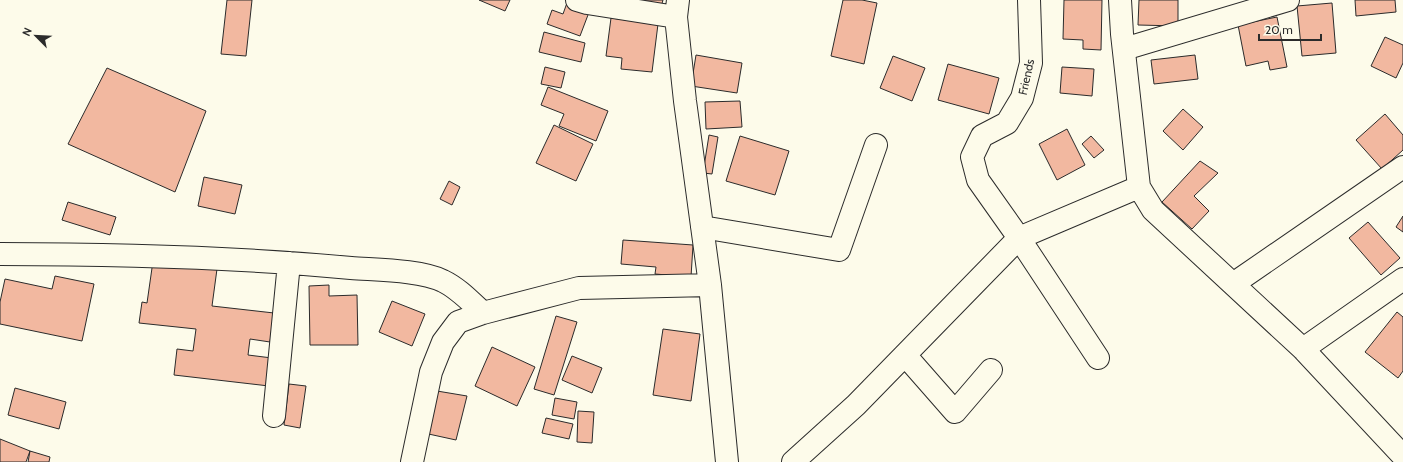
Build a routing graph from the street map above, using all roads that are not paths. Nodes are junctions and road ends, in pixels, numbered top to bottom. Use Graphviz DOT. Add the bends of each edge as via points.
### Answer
graph roads {
  1 [pos="577,0"];
  2 [pos="1029,0"];
  3 [pos="1120,0"];
  4 [pos="1288,0"];
  5 [pos="677,9"];
  6 [pos="1124,49"];
  7 [pos="876,145"];
  8 [pos="1403,167"];
  9 [pos="1139,187"];
  10 [pos="702,227"];
  11 [pos="1019,238"];
  12 [pos="0,254"];
  13 [pos="289,263"];
  14 [pos="1403,279"];
  15 [pos="1232,284"];
  16 [pos="710,285"];
  17 [pos="483,313"];
  18 [pos="1303,349"];
  19 [pos="905,355"];
  20 [pos="1098,358"];
  21 [pos="992,370"];
  22 [pos="274,416"];
  23 [pos="1403,456"];
  24 [pos="799,461"];
  25 [pos="412,462"];
  26 [pos="727,462"];
  1 -- 5 [label="street" via="587,3"];
  2 -- 11 [label="street, Friends" via="1031,63 1022,98 1007,123 982,136 972,157 978,180"];
  3 -- 6 [label="street"];
  4 -- 6 [label="street"];
  5 -- 10 [label="street" via="686,109"];
  6 -- 9 [label="street"];
  7 -- 10 [label="street" via="838,250"];
  8 -- 15 [label="street"];
  9 -- 11 [label="street"];
  9 -- 15 [label="street" via="1153,210"];
  10 -- 16 [label="street"];
  11 -- 19 [label="street"];
  11 -- 20 [label="street, Friends"];
  12 -- 13 [label="street" via="140,256"];
  13 -- 17 [label="street" via="421,274 443,281"];
  13 -- 22 [label="street"];
  14 -- 18 [label="street"];
  15 -- 18 [label="street"];
  16 -- 17 [label="street" via="579,288"];
  16 -- 26 [label="street"];
  17 -- 25 [label="street" via="458,322 443,342 431,372"];
  18 -- 23 [label="street"];
  19 -- 21 [label="street" via="955,412"];
  19 -- 24 [label="street"];
}
